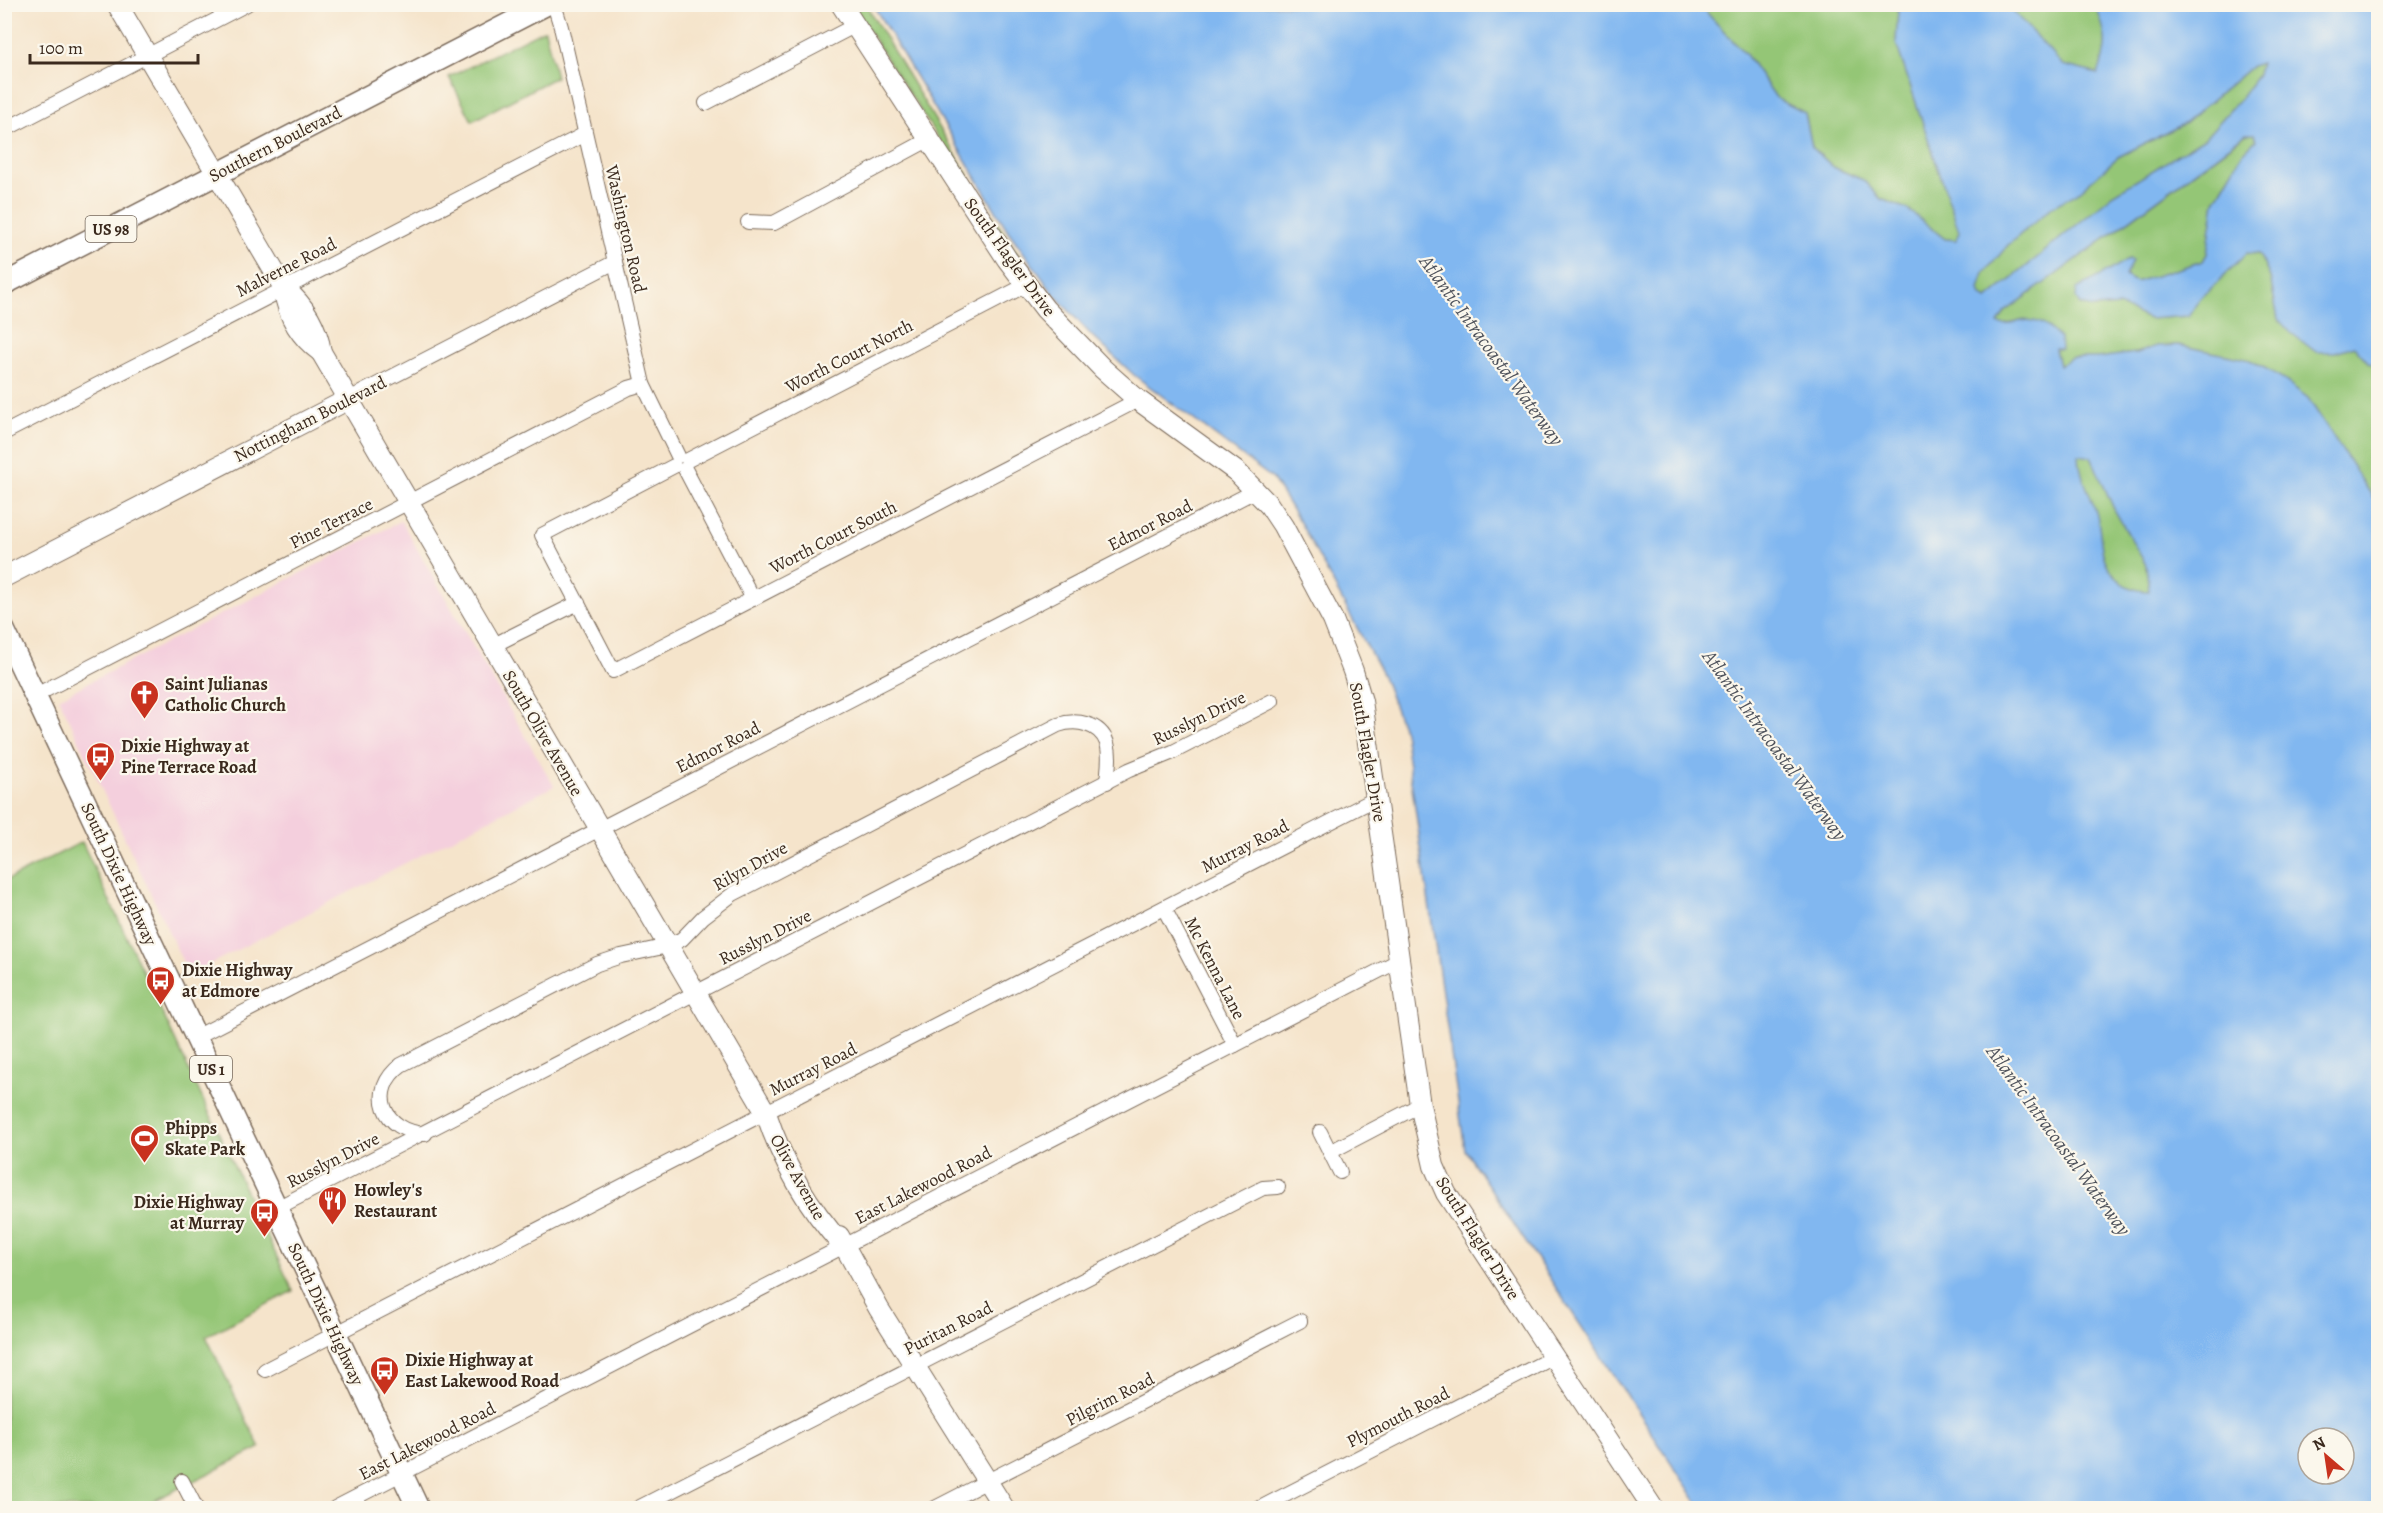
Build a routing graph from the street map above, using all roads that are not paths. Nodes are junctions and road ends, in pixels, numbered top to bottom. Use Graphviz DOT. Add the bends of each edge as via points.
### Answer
graph roads {
  1 [pos="117,4"];
  2 [pos="247,4"];
  3 [pos="547,4"];
  4 [pos="554,4"];
  5 [pos="841,4"];
  6 [pos="854,26"];
  7 [pos="147,56"];
  8 [pos="706,103"];
  9 [pos="4,130"];
  10 [pos="585,134"];
  11 [pos="928,140"];
  12 [pos="217,174"];
  13 [pos="748,222"];
  14 [pos="615,262"];
  15 [pos="4,284"];
  16 [pos="1026,285"];
  17 [pos="284,288"];
  18 [pos="643,384"];
  19 [pos="349,399"];
  20 [pos="1138,400"];
  21 [pos="4,433"];
  22 [pos="681,463"];
  23 [pos="1257,490"];
  24 [pos="409,503"];
  25 [pos="4,577"];
  26 [pos="753,599"];
  27 [pos="578,603"];
  28 [pos="4,630"];
  29 [pos="492,646"];
  30 [pos="36,695"];
  31 [pos="1272,701"];
  32 [pos="1107,782"];
  33 [pos="1377,798"];
  34 [pos="599,829"];
  35 [pos="1164,908"];
  36 [pos="668,946"];
  37 [pos="1400,960"];
  38 [pos="696,993"];
  39 [pos="196,1037"];
  40 [pos="1235,1045"];
  41 [pos="1420,1105"];
  42 [pos="766,1113"];
  43 [pos="1320,1132"];
  44 [pos="425,1134"];
  45 [pos="1330,1152"];
  46 [pos="1340,1172"];
  47 [pos="1278,1187"];
  48 [pos="277,1208"];
  49 [pos="843,1246"];
  50 [pos="1300,1321"];
  51 [pos="337,1335"];
  52 [pos="1554,1357"];
  53 [pos="914,1366"];
  54 [pos="265,1370"];
  55 [pos="403,1474"];
  56 [pos="182,1480"];
  57 [pos="987,1482"];
  58 [pos="196,1509"];
  59 [pos="335,1509"];
  60 [pos="418,1509"];
  61 [pos="638,1509"];
  62 [pos="935,1509"];
  63 [pos="1004,1509"];
  64 [pos="1260,1509"];
  65 [pos="1653,1509"];
  1 -- 7 [label="street, South Olive Avenue"];
  2 -- 7 [label="street"];
  3 -- 12 [label="main road, Southern Boulevard / US 98"];
  4 -- 10 [label="street, Washington Road"];
  5 -- 6 [label="street, South Flagler Drive"];
  6 -- 8 [label="street"];
  6 -- 11 [label="street, South Flagler Drive"];
  7 -- 9 [label="street"];
  7 -- 12 [label="street, South Olive Avenue"];
  10 -- 14 [label="street, Washington Road"];
  10 -- 17 [label="street, Malverne Road"];
  11 -- 13 [label="street" via="774,223"];
  11 -- 16 [label="street, South Flagler Drive"];
  12 -- 15 [label="main road, Southern Boulevard / US 98"];
  12 -- 17 [label="street, South Olive Avenue"];
  14 -- 18 [label="street, Washington Road"];
  14 -- 19 [label="street, Nottingham Boulevard"];
  16 -- 20 [label="street, South Flagler Drive" via="1073,340"];
  16 -- 22 [label="street, Worth Court North"];
  17 -- 19 [label="street, South Olive Avenue" via="287,307 306,341 321,352"];
  17 -- 21 [label="street, Malverne Road"];
  18 -- 22 [label="street, Washington Road"];
  18 -- 24 [label="street, Pine Terrace" via="628,388"];
  19 -- 24 [label="street, South Olive Avenue"];
  19 -- 25 [label="street, Nottingham Boulevard"];
  20 -- 23 [label="street, South Flagler Drive"];
  20 -- 26 [label="street, Worth Court South"];
  22 -- 26 [label="street, Washington Road"];
  22 -- 27 [label="street, Worth Court North" via="542,535"];
  23 -- 33 [label="street, South Flagler Drive" via="1283,526 1343,641 1362,701"];
  23 -- 34 [label="street, Edmor Road"];
  24 -- 29 [label="street, South Olive Avenue"];
  24 -- 30 [label="street, Pine Terrace"];
  26 -- 27 [label="street, Worth Court South" via="613,671"];
  27 -- 29 [label="street"];
  28 -- 30 [label="main road, South Dixie Highway / US 1"];
  29 -- 34 [label="street, South Olive Avenue"];
  30 -- 39 [label="main road, South Dixie Highway / US 1"];
  31 -- 32 [label="street, Russlyn Drive"];
  32 -- 36 [label="street, Rilyn Drive" via="1109,759 1103,736 1083,722 1058,725 733,894 682,939"];
  32 -- 38 [label="street, Russlyn Drive"];
  33 -- 35 [label="street, Murray Road"];
  33 -- 37 [label="street, South Flagler Drive"];
  34 -- 36 [label="street, South Olive Avenue"];
  34 -- 39 [label="street, Edmor Road"];
  35 -- 40 [label="street, Mc Kenna Lane"];
  35 -- 42 [label="street, Murray Road"];
  36 -- 38 [label="street, South Olive Avenue"];
  36 -- 44 [label="street, Rilyn Drive" via="597,964 394,1070 383,1093 386,1110 402,1129"];
  37 -- 40 [label="street, East Lakewood Road"];
  37 -- 41 [label="street, South Flagler Drive"];
  38 -- 42 [label="street, South Olive Avenue"];
  38 -- 44 [label="street, Russlyn Drive"];
  39 -- 48 [label="main road, South Dixie Highway / US 1"];
  40 -- 49 [label="street, East Lakewood Road"];
  41 -- 45 [label="street"];
  41 -- 52 [label="street, South Flagler Drive" via="1434,1166 1446,1193"];
  42 -- 49 [label="street, Olive Avenue" via="787,1137 831,1214"];
  42 -- 51 [label="street, Murray Road"];
  43 -- 45 [label="street"];
  44 -- 48 [label="street, Russlyn Drive"];
  45 -- 46 [label="street"];
  47 -- 53 [label="street, Puritan Road" via="1263,1188"];
  48 -- 51 [label="main road, South Dixie Highway / US 1"];
  49 -- 53 [label="street, Olive Avenue"];
  49 -- 55 [label="street, East Lakewood Road"];
  50 -- 57 [label="street, Pilgrim Road"];
  51 -- 54 [label="street, Murray Road"];
  51 -- 55 [label="main road, South Dixie Highway / US 1"];
  52 -- 64 [label="street, Plymouth Road"];
  52 -- 65 [label="street, South Flagler Drive"];
  53 -- 57 [label="street, Olive Avenue"];
  53 -- 61 [label="street, Puritan Road"];
  55 -- 59 [label="street, East Lakewood Road"];
  55 -- 60 [label="main road, South Dixie Highway / US 1"];
  56 -- 58 [label="street"];
  57 -- 62 [label="street, Pilgrim Road"];
  57 -- 63 [label="street, Olive Avenue"];
}
